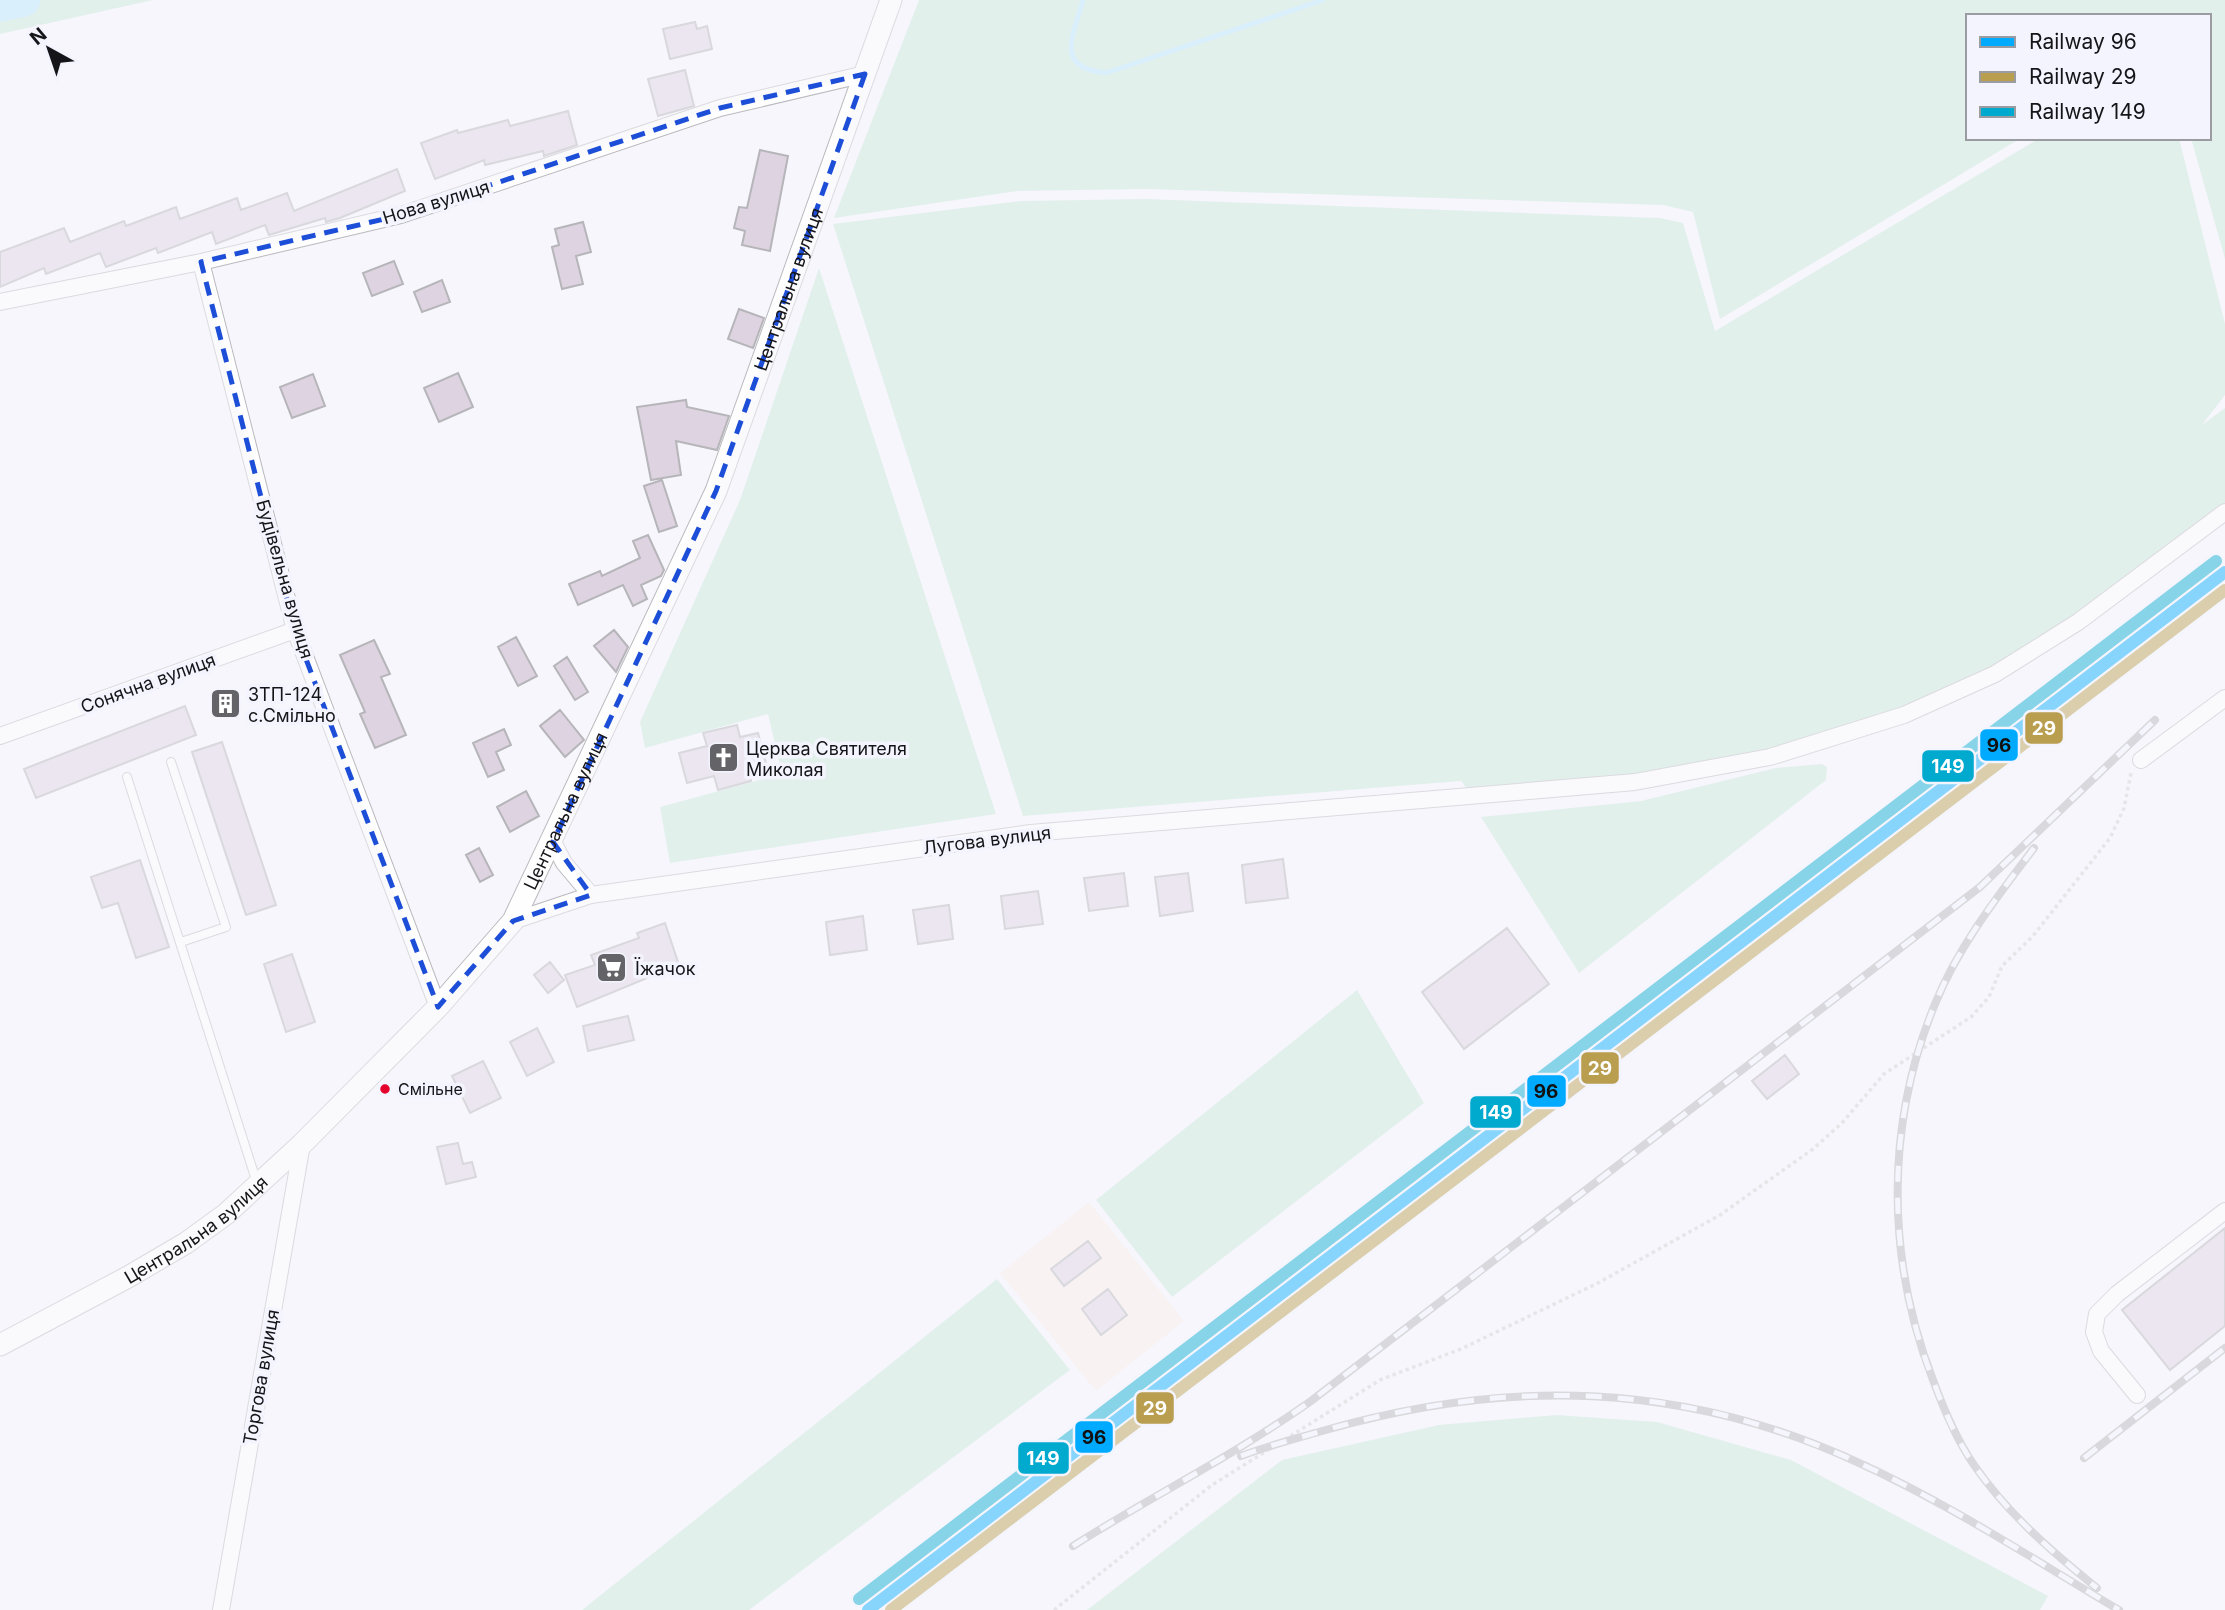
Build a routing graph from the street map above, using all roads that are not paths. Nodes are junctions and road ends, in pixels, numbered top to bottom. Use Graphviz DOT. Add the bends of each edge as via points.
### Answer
graph roads {
  1 [pos="891,0"];
  2 [pos="865,74"];
  3 [pos="201,262"];
  4 [pos="0,302"];
  5 [pos="2225,512"];
  6 [pos="295,629"];
  7 [pos="2225,698"];
  8 [pos="0,736"];
  9 [pos="2141,760"];
  10 [pos="171,762"];
  11 [pos="127,777"];
  12 [pos="553,842"];
  13 [pos="591,895"];
  14 [pos="513,921"];
  15 [pos="181,942"];
  16 [pos="438,1007"];
  17 [pos="302,1144"];
  18 [pos="258,1186"];
  19 [pos="2225,1210"];
  20 [pos="0,1345"];
  21 [pos="2137,1395"];
  22 [pos="220,1610"];
  1 -- 2 [label="street, Центральна вулиця"];
  2 -- 3 [label="street, Нова вулиця" via="720,108 401,215"];
  2 -- 12 [label="street, Центральна вулиця" via="716,491"];
  3 -- 4 [label="street, Нова вулиця"];
  3 -- 6 [label="street, Будівельна вулиця"];
  5 -- 13 [label="street, Лугова вулиця" via="1995,674 1904,715 1770,757 1635,782 1031,833"];
  6 -- 8 [label="street, Сонячна вулиця"];
  6 -- 16 [label="street, Будівельна вулиця"];
  7 -- 9 [label="street"];
  10 -- 15 [label="lane" via="226,927"];
  11 -- 15 [label="lane"];
  12 -- 13 [label="street"];
  12 -- 14 [label="street, Центральна вулиця"];
  13 -- 14 [label="street, Лугова вулиця"];
  14 -- 16 [label="street, Центральна вулиця"];
  15 -- 18 [label="lane"];
  16 -- 17 [label="street, Центральна вулиця"];
  17 -- 18 [label="street, Центральна вулиця"];
  17 -- 22 [label="street, Торгова вулиця"];
  18 -- 20 [label="street, Центральна вулиця" via="186,1243"];
  19 -- 21 [label="street" via="2098,1314 2094,1332 2101,1351"];
}
